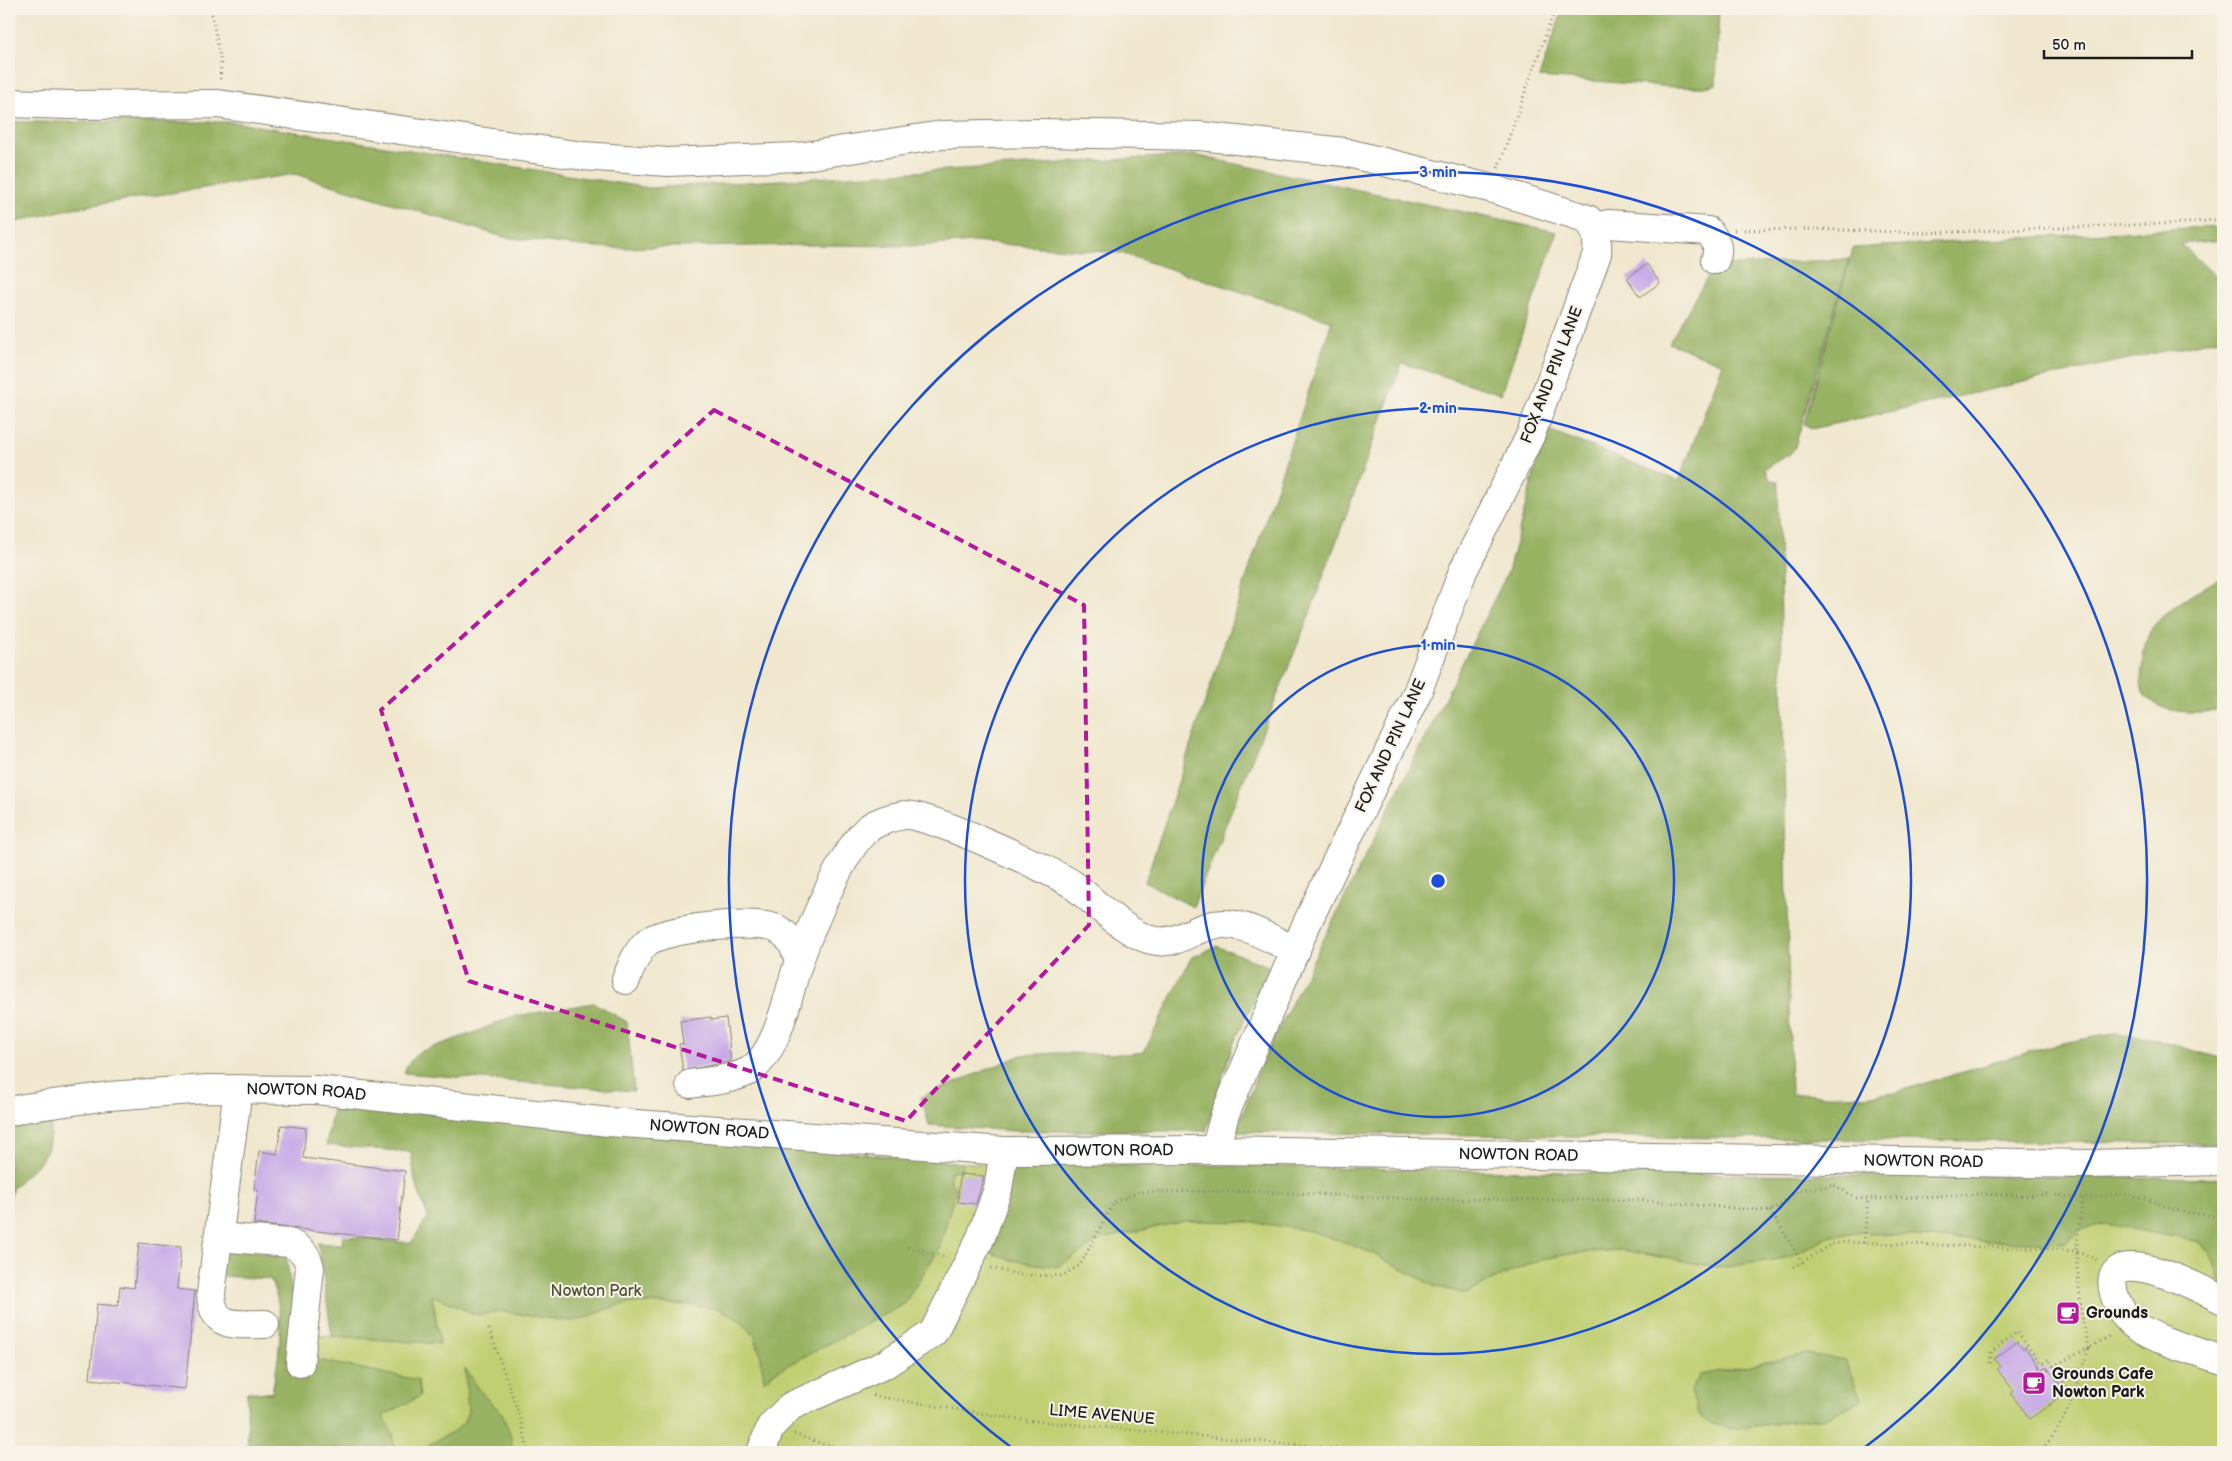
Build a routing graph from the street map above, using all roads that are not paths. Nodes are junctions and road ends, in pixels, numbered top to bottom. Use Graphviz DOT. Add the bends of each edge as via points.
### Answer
graph roads {
  1 [pos="9,103"];
  2 [pos="1595,227"];
  3 [pos="1715,260"];
  4 [pos="812,926"];
  5 [pos="781,930"];
  6 [pos="1296,951"];
  7 [pos="799,961"];
  8 [pos="626,980"];
  9 [pos="690,1084"];
  10 [pos="238,1089"];
  11 [pos="9,1112"];
  12 [pos="1215,1150"];
  13 [pos="1004,1151"];
  14 [pos="2223,1161"];
  15 [pos="219,1237"];
  16 [pos="2223,1300"];
  17 [pos="265,1324"];
  18 [pos="2223,1360"];
  19 [pos="300,1363"];
  20 [pos="761,1452"];
  1 -- 2 [label="street" via="218,104 583,156 668,162 798,157 942,135 1200,136 1344,152 1500,191 1588,220"];
  2 -- 3 [label="street" via="1609,224 1708,231 1716,239"];
  2 -- 6 [label="street, FOX AND PIN LANE" via="1597,254 1530,434 1463,571 1417,693"];
  4 -- 5 [label="street" via="803,931"];
  4 -- 6 [label="street" via="856,841 870,827 908,814 929,818 995,846 1070,883 1129,929 1150,940 1178,939 1208,926 1224,924 1245,927"];
  4 -- 7 [label="street"];
  5 -- 7 [label="street" via="795,948"];
  5 -- 8 [label="street" via="755,923 669,933 647,942 636,956"];
  6 -- 12 [label="street, FOX AND PIN LANE" via="1225,1114"];
  7 -- 9 [label="street" via="769,1050 750,1070 734,1077"];
  10 -- 11 [label="street, NOWTON ROAD" via="207,1088 109,1096"];
  10 -- 13 [label="street, NOWTON ROAD" via="316,1090 610,1122"];
  10 -- 15 [label="street"];
  12 -- 13 [label="street, NOWTON ROAD"];
  12 -- 14 [label="street, NOWTON ROAD" via="2088,1164"];
  13 -- 20 [label="street" via="998,1189 981,1237 933,1333 884,1365 791,1406 771,1426"];
  15 -- 17 [label="street" via="212,1293 216,1316 229,1323"];
  15 -- 19 [label="street" via="289,1243 307,1255 310,1268"];
  16 -- 18 [label="street" via="2147,1267 2124,1267 2118,1270 2114,1280 2114,1292 2120,1308 2133,1325 2171,1344"];
}
